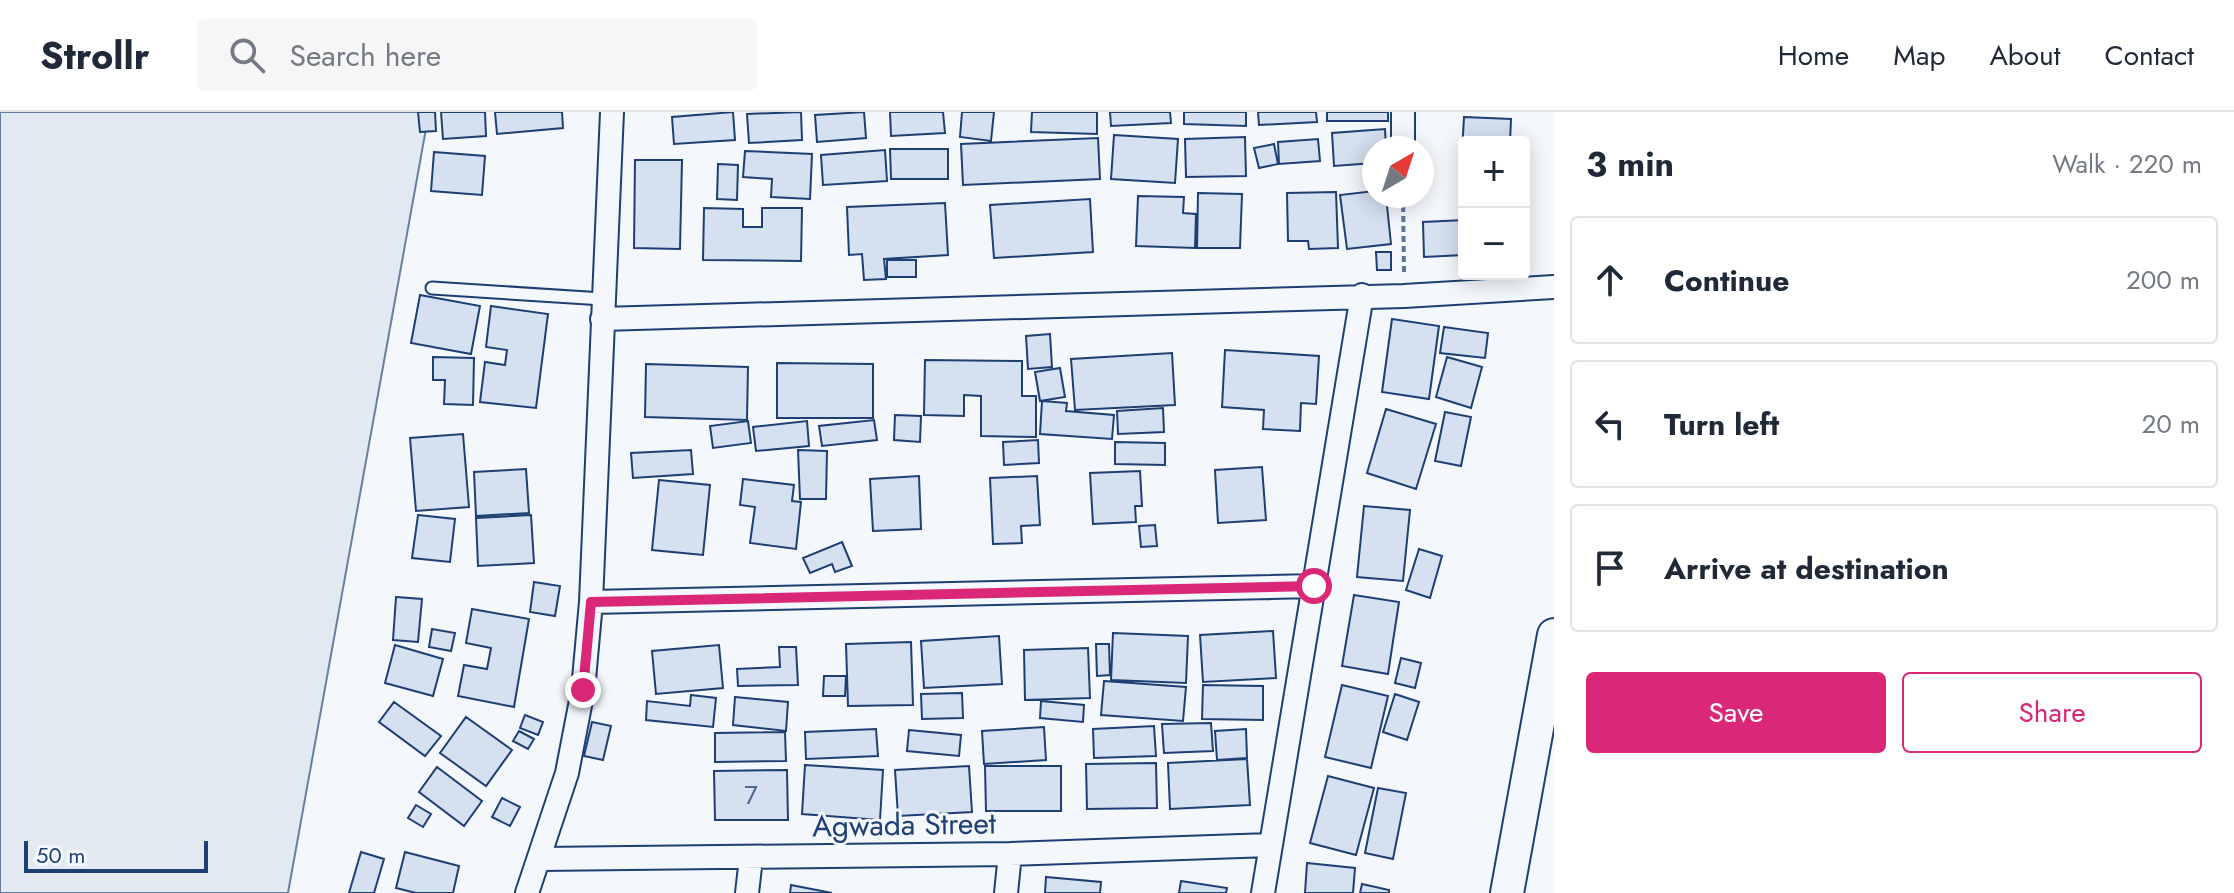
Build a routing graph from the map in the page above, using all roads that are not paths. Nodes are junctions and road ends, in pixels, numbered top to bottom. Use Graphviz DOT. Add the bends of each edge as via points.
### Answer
graph roads {
  1 [pos="612,112"];
  2 [pos="1403,112"];
  3 [pos="1403,136"];
  4 [pos="1554,287"];
  5 [pos="432,288"];
  6 [pos="1362,295"];
  7 [pos="602,309"];
  8 [pos="1314,586"];
  9 [pos="591,602"];
  10 [pos="1554,635"];
  11 [pos="1270,845"];
  12 [pos="1010,854"];
  13 [pos="751,858"];
  14 [pos="540,859"];
  15 [pos="527,893"];
  16 [pos="747,893"];
  17 [pos="1006,893"];
  18 [pos="1263,893"];
  19 [pos="1507,893"];
  1 -- 7 [label="street"];
  2 -- 3 [label="street"];
  4 -- 6 [label="street"];
  5 -- 7 [label="lane"];
  6 -- 7 [label="street"];
  6 -- 8 [label="street"];
  7 -- 9 [label="street"];
  8 -- 9 [label="street"];
  8 -- 11 [label="street"];
  9 -- 14 [label="street" via="583,690 567,773"];
  10 -- 19 [label="main road"];
  11 -- 12 [label="street, Agwada Street"];
  11 -- 18 [label="street"];
  12 -- 13 [label="street, Agwada Street"];
  12 -- 17 [label="street"];
  13 -- 14 [label="street, Agwada Street"];
  13 -- 16 [label="street"];
  14 -- 15 [label="street"];
}
